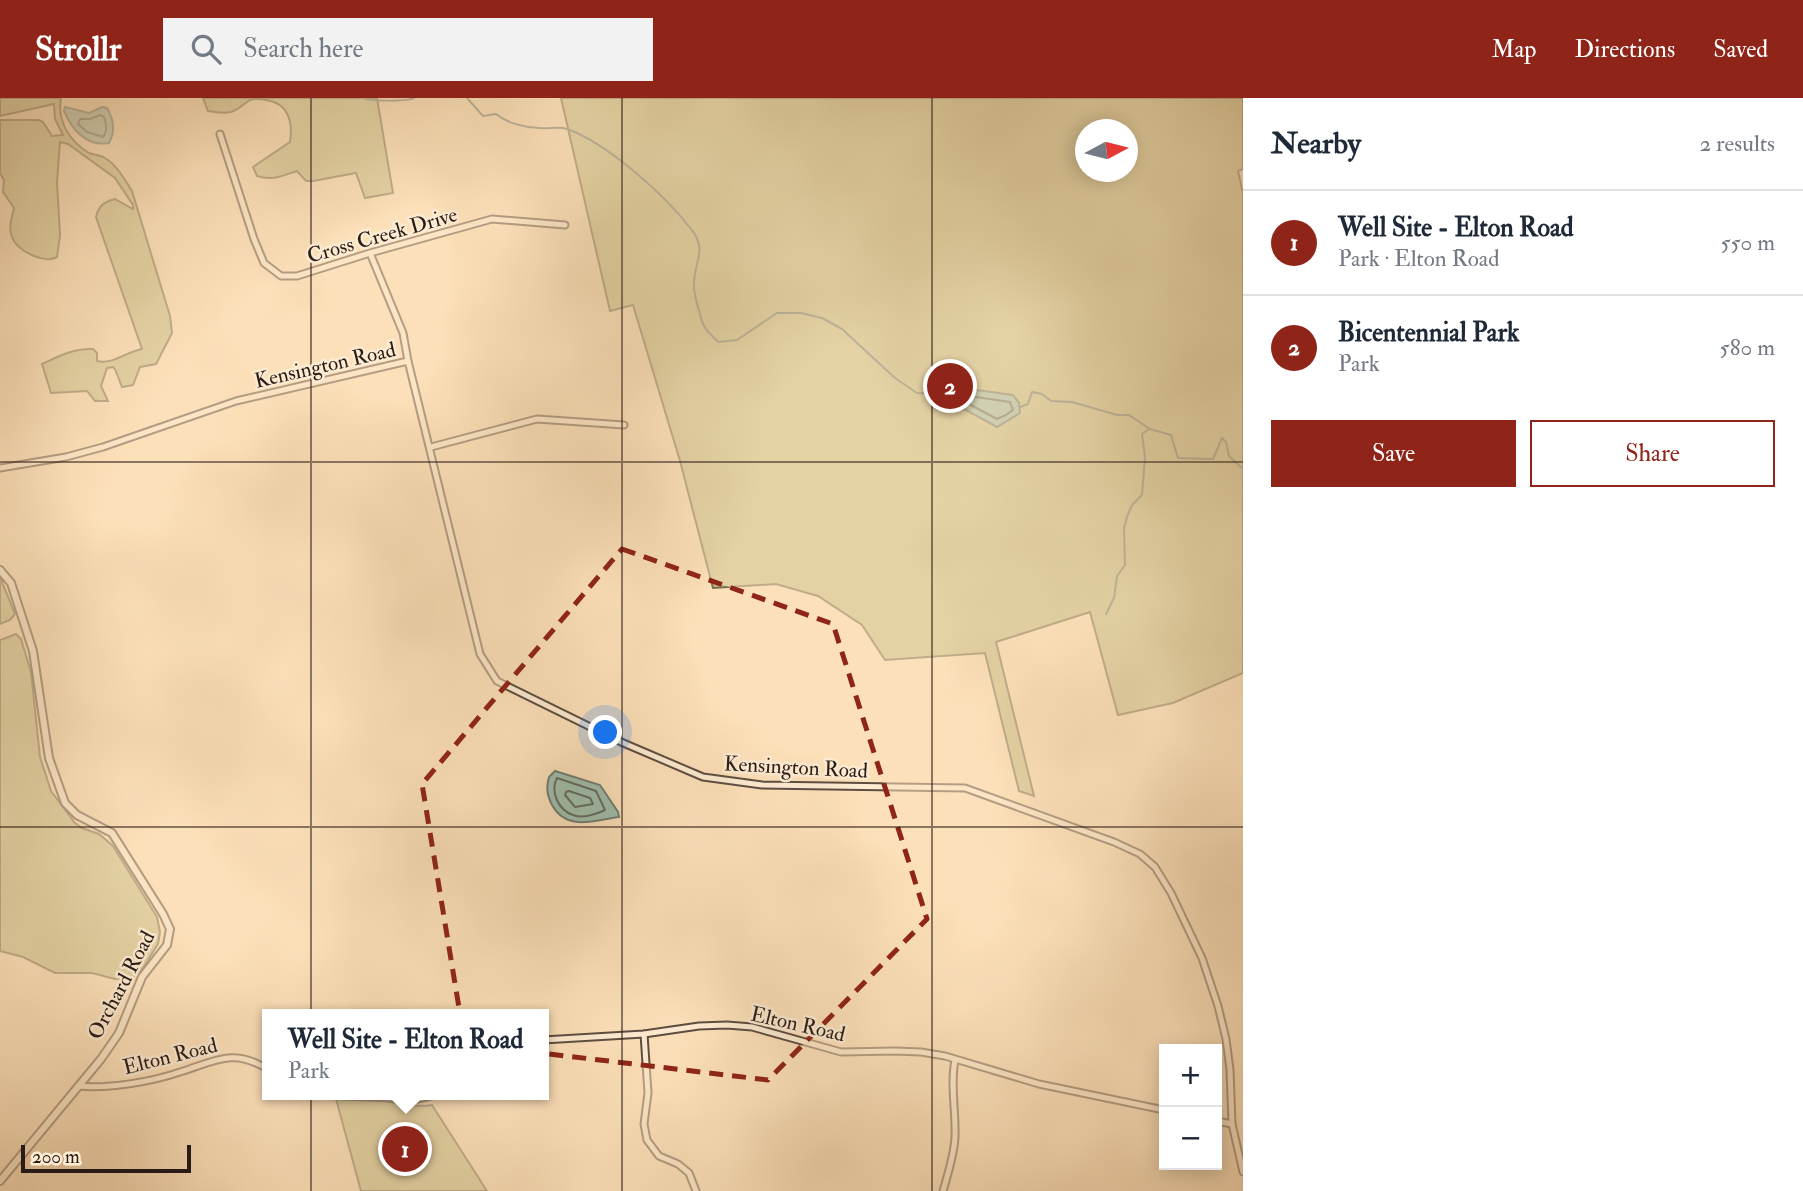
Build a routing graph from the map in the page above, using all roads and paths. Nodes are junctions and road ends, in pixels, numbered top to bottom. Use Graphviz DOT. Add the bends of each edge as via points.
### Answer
graph roads {
  1 [pos="220,134"];
  2 [pos="565,225"];
  3 [pos="370,253"];
  4 [pos="408,361"];
  5 [pos="624,425"];
  6 [pos="431,447"];
  7 [pos="0,468"];
  8 [pos="0,570"];
  9 [pos="644,1034"];
  10 [pos="549,1040"];
  11 [pos="955,1059"];
  12 [pos="262,1067"];
  13 [pos="78,1086"];
  14 [pos="1159,1109"];
  15 [pos="1222,1122"];
  16 [pos="1232,1124"];
  17 [pos="1243,1172"];
  18 [pos="0,1181"];
  19 [pos="696,1191"];
  20 [pos="943,1191"];
  1 -- 3 [label="street, Cross Creek Drive" via="264,263 281,276 297,276"];
  2 -- 3 [label="street, Cross Creek Drive" via="492,219"];
  3 -- 4 [label="street" via="403,333"];
  4 -- 6 [label="street, Kensington Road"];
  4 -- 7 [label="street, Kensington Road" via="236,401 78,453"];
  5 -- 6 [label="street" via="537,419"];
  6 -- 16 [label="street, Kensington Road" via="480,654 497,681 703,777 762,785 965,788 1140,854 1155,867 1171,893 1202,958 1226,1039"];
  8 -- 13 [label="street, Orchard Road" via="11,583 33,651 49,758 65,803 77,815 112,833 170,929 167,945 142,977 120,1033"];
  9 -- 10 [label="street, Elton Road"];
  9 -- 11 [label="street, Elton Road" via="727,1024 841,1052 921,1052"];
  9 -- 19 [label="street" via="647,1140 659,1156 689,1174"];
  11 -- 14 [label="street, Elton Road" via="1039,1084"];
  11 -- 20 [label="street" via="955,1135"];
  12 -- 13 [label="street, Elton Road" via="224,1057 168,1075 103,1087"];
  13 -- 18 [label="street, Orchard Road"];
  15 -- 16 [label="street"];
  16 -- 17 [label="street, Kensington Road"];
}
